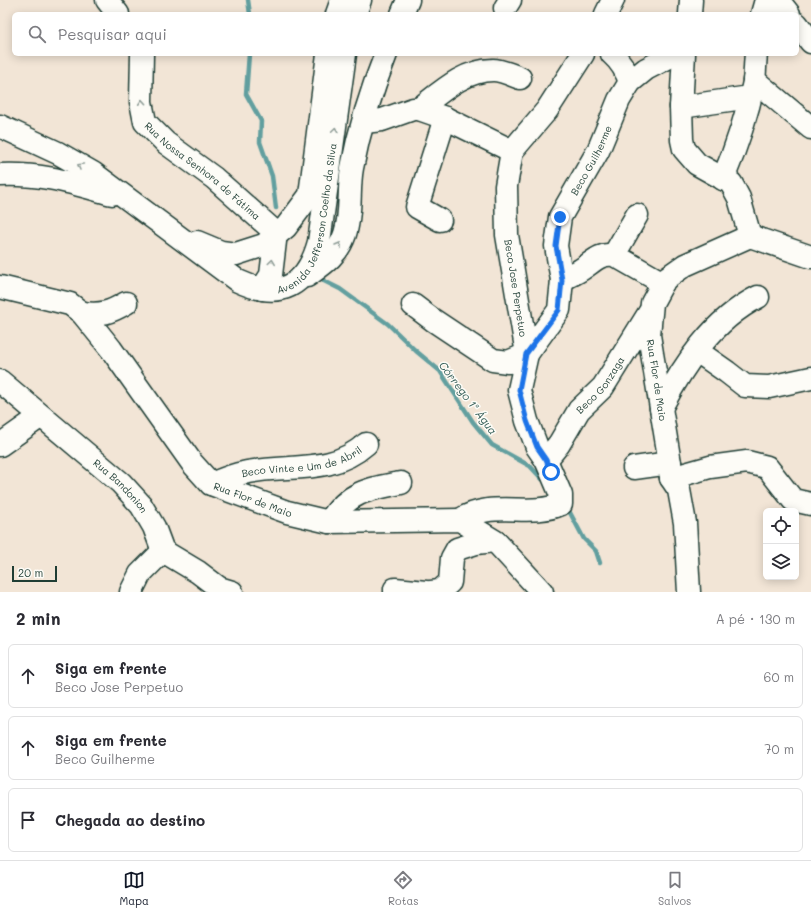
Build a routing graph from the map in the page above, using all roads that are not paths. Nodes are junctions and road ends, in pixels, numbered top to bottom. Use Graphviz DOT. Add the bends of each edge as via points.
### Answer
graph roads {
  1 [pos="107,0"];
  2 [pos="342,0"];
  3 [pos="360,0"];
  4 [pos="408,0"];
  5 [pos="613,0"];
  6 [pos="691,0"];
  7 [pos="766,0"];
  8 [pos="778,0"];
  9 [pos="116,12"];
  10 [pos="338,12"];
  11 [pos="356,12"];
  12 [pos="403,12"];
  13 [pos="607,12"];
  14 [pos="690,12"];
  15 [pos="763,12"];
  16 [pos="787,12"];
  17 [pos="799,27"];
  18 [pos="811,42"];
  19 [pos="142,56"];
  20 [pos="328,56"];
  21 [pos="345,56"];
  22 [pos="385,56"];
  23 [pos="582,56"];
  24 [pos="614,56"];
  25 [pos="671,56"];
  26 [pos="684,56"];
  27 [pos="756,56"];
  28 [pos="520,78"];
  29 [pos="630,82"];
  30 [pos="752,88"];
  31 [pos="681,108"];
  32 [pos="419,109"];
  33 [pos="445,118"];
  34 [pos="364,122"];
  35 [pos="0,126"];
  36 [pos="811,128"];
  37 [pos="512,151"];
  38 [pos="0,175"];
  39 [pos="723,179"];
  40 [pos="351,181"];
  41 [pos="123,197"];
  42 [pos="320,202"];
  43 [pos="637,215"];
  44 [pos="440,220"];
  45 [pos="281,230"];
  46 [pos="750,236"];
  47 [pos="614,255"];
  48 [pos="811,257"];
  49 [pos="232,264"];
  50 [pos="301,280"];
  51 [pos="562,280"];
  52 [pos="663,283"];
  53 [pos="0,287"];
  54 [pos="262,289"];
  55 [pos="758,297"];
  56 [pos="126,303"];
  57 [pos="413,305"];
  58 [pos="652,309"];
  59 [pos="82,314"];
  60 [pos="696,351"];
  61 [pos="526,354"];
  62 [pos="811,378"];
  63 [pos="0,380"];
  64 [pos="661,408"];
  65 [pos="41,416"];
  66 [pos="366,444"];
  67 [pos="0,445"];
  68 [pos="546,460"];
  69 [pos="634,468"];
  70 [pos="670,471"];
  71 [pos="401,483"];
  72 [pos="211,484"];
  73 [pos="811,504"];
  74 [pos="460,520"];
  75 [pos="329,522"];
  76 [pos="494,541"];
  77 [pos="163,551"];
  78 [pos="131,592"];
  79 [pos="232,592"];
  80 [pos="395,592"];
  81 [pos="426,592"];
  82 [pos="431,592"];
  83 [pos="542,592"];
  84 [pos="689,592"];
  1 -- 9 [label="street"];
  2 -- 10 [label="street"];
  3 -- 11 [label="street"];
  4 -- 12 [label="street"];
  5 -- 13 [label="street"];
  6 -- 14 [label="street"];
  7 -- 15 [label="street"];
  8 -- 16 [label="street"];
  17 -- 18 [label="street"];
  45 -- 19 [label="street, Rua Nossa Senhora de Fátima, one-way" via="166,143 145,122 141,102"];
  20 -- 42 [label="street, Avenida Jefferson Coelho da Silva" via="319,110"];
  42 -- 21 [label="street, Avenida Jefferson Coelho da Silva, one-way"];
  22 -- 34 [label="street"];
  23 -- 37 [label="street" via="547,110"];
  24 -- 29 [label="street" via="623,66"];
  25 -- 29 [label="street, Beco Guilherme" via="646,69"];
  26 -- 31 [label="street"];
  27 -- 30 [label="street"];
  28 -- 32 [label="street" via="494,69 470,74"];
  29 -- 51 [label="street, Beco Guilherme" via="619,100 598,151 560,217 556,246"];
  30 -- 31 [label="street"];
  30 -- 36 [label="street"];
  30 -- 39 [label="street" via="733,155"];
  31 -- 39 [label="street" via="684,149 697,164"];
  32 -- 33 [label="street"];
  32 -- 34 [label="street" via="382,120"];
  33 -- 37 [label="street"];
  33 -- 44 [label="street" via="417,207"];
  34 -- 40 [label="street"];
  41 -- 35 [label="street, Avenida Jefferson Coelho da Silva, one-way" via="93,173 58,153"];
  37 -- 61 [label="street, Beco Jose Perpetuo" via="506,186 507,235"];
  38 -- 41 [label="street, Avenida Jefferson Coelho da Silva" via="50,177"];
  39 -- 46 [label="street" via="731,183 739,198"];
  40 -- 42 [label="street" via="335,208"];
  50 -- 40 [label="street, one-way" via="329,261 345,235"];
  41 -- 49 [label="street, Avenida Jefferson Coelho da Silva"];
  42 -- 45 [label="street, Avenida Jefferson Coelho da Silva"];
  42 -- 50 [label="street, Avenida Jefferson Coelho da Silva" via="319,242 314,260"];
  43 -- 47 [label="street"];
  45 -- 49 [label="street, Avenida Jefferson Coelho da Silva"];
  54 -- 45 [label="street, one-way" via="270,275"];
  46 -- 48 [label="street"];
  46 -- 52 [label="street, Rua Flor de Maio" via="685,265"];
  47 -- 51 [label="street" via="597,257"];
  47 -- 52 [label="street"];
  49 -- 54 [label="street, Avenida Jefferson Coelho da Silva" via="251,286"];
  50 -- 54 [label="street, Avenida Jefferson Coelho da Silva" via="276,290"];
  51 -- 61 [label="street, Beco Guilherme" via="559,310"];
  52 -- 58 [label="street, Rua Flor de Maio" via="652,303"];
  53 -- 59 [label="street, Rua Flor de Maio" via="70,304"];
  55 -- 60 [label="street" via="718,324"];
  56 -- 59 [label="street" via="110,312 97,315"];
  57 -- 61 [label="street" via="493,360 508,362"];
  58 -- 64 [label="street, Rua Flor de Maio" via="649,335"];
  58 -- 68 [label="street, Beco Gonzaga" via="603,387 579,410 559,444"];
  59 -- 72 [label="street, Rua Flor de Maio" via="112,348 188,457"];
  60 -- 62 [label="street" via="745,386 769,387"];
  60 -- 64 [label="street" via="672,386"];
  61 -- 68 [label="street, Beco Jose Perpetuo" via="519,390 537,447"];
  63 -- 65 [label="street, Rua Bandonion"];
  64 -- 70 [label="street, Rua Flor de Maio"];
  65 -- 67 [label="street"];
  65 -- 77 [label="street, Rua Bandonion" via="121,483 141,505 154,527"];
  66 -- 72 [label="street, Beco Vinte e Um de Abril" via="344,460 320,466 243,473"];
  68 -- 74 [label="street, Beco Jose Perpetuo" via="561,495 561,504 551,509 491,509 470,513"];
  69 -- 70 [label="street"];
  70 -- 73 [label="street" via="747,462 767,467 792,500"];
  70 -- 84 [label="street, Rua Flor de Maio" via="679,490 685,523"];
  71 -- 75 [label="street" via="370,489 339,507"];
  72 -- 75 [label="street, Rua Flor de Maio" via="287,512"];
  74 -- 75 [label="street, Rua Flor de Maio"];
  74 -- 76 [label="street"];
  76 -- 82 [label="street" via="457,549 452,558 450,582 440,591"];
  76 -- 83 [label="street"];
  77 -- 78 [label="street" via="140,574"];
  77 -- 79 [label="street" via="219,588"];
  80 -- 81 [label="street" via="396,589"];
}
